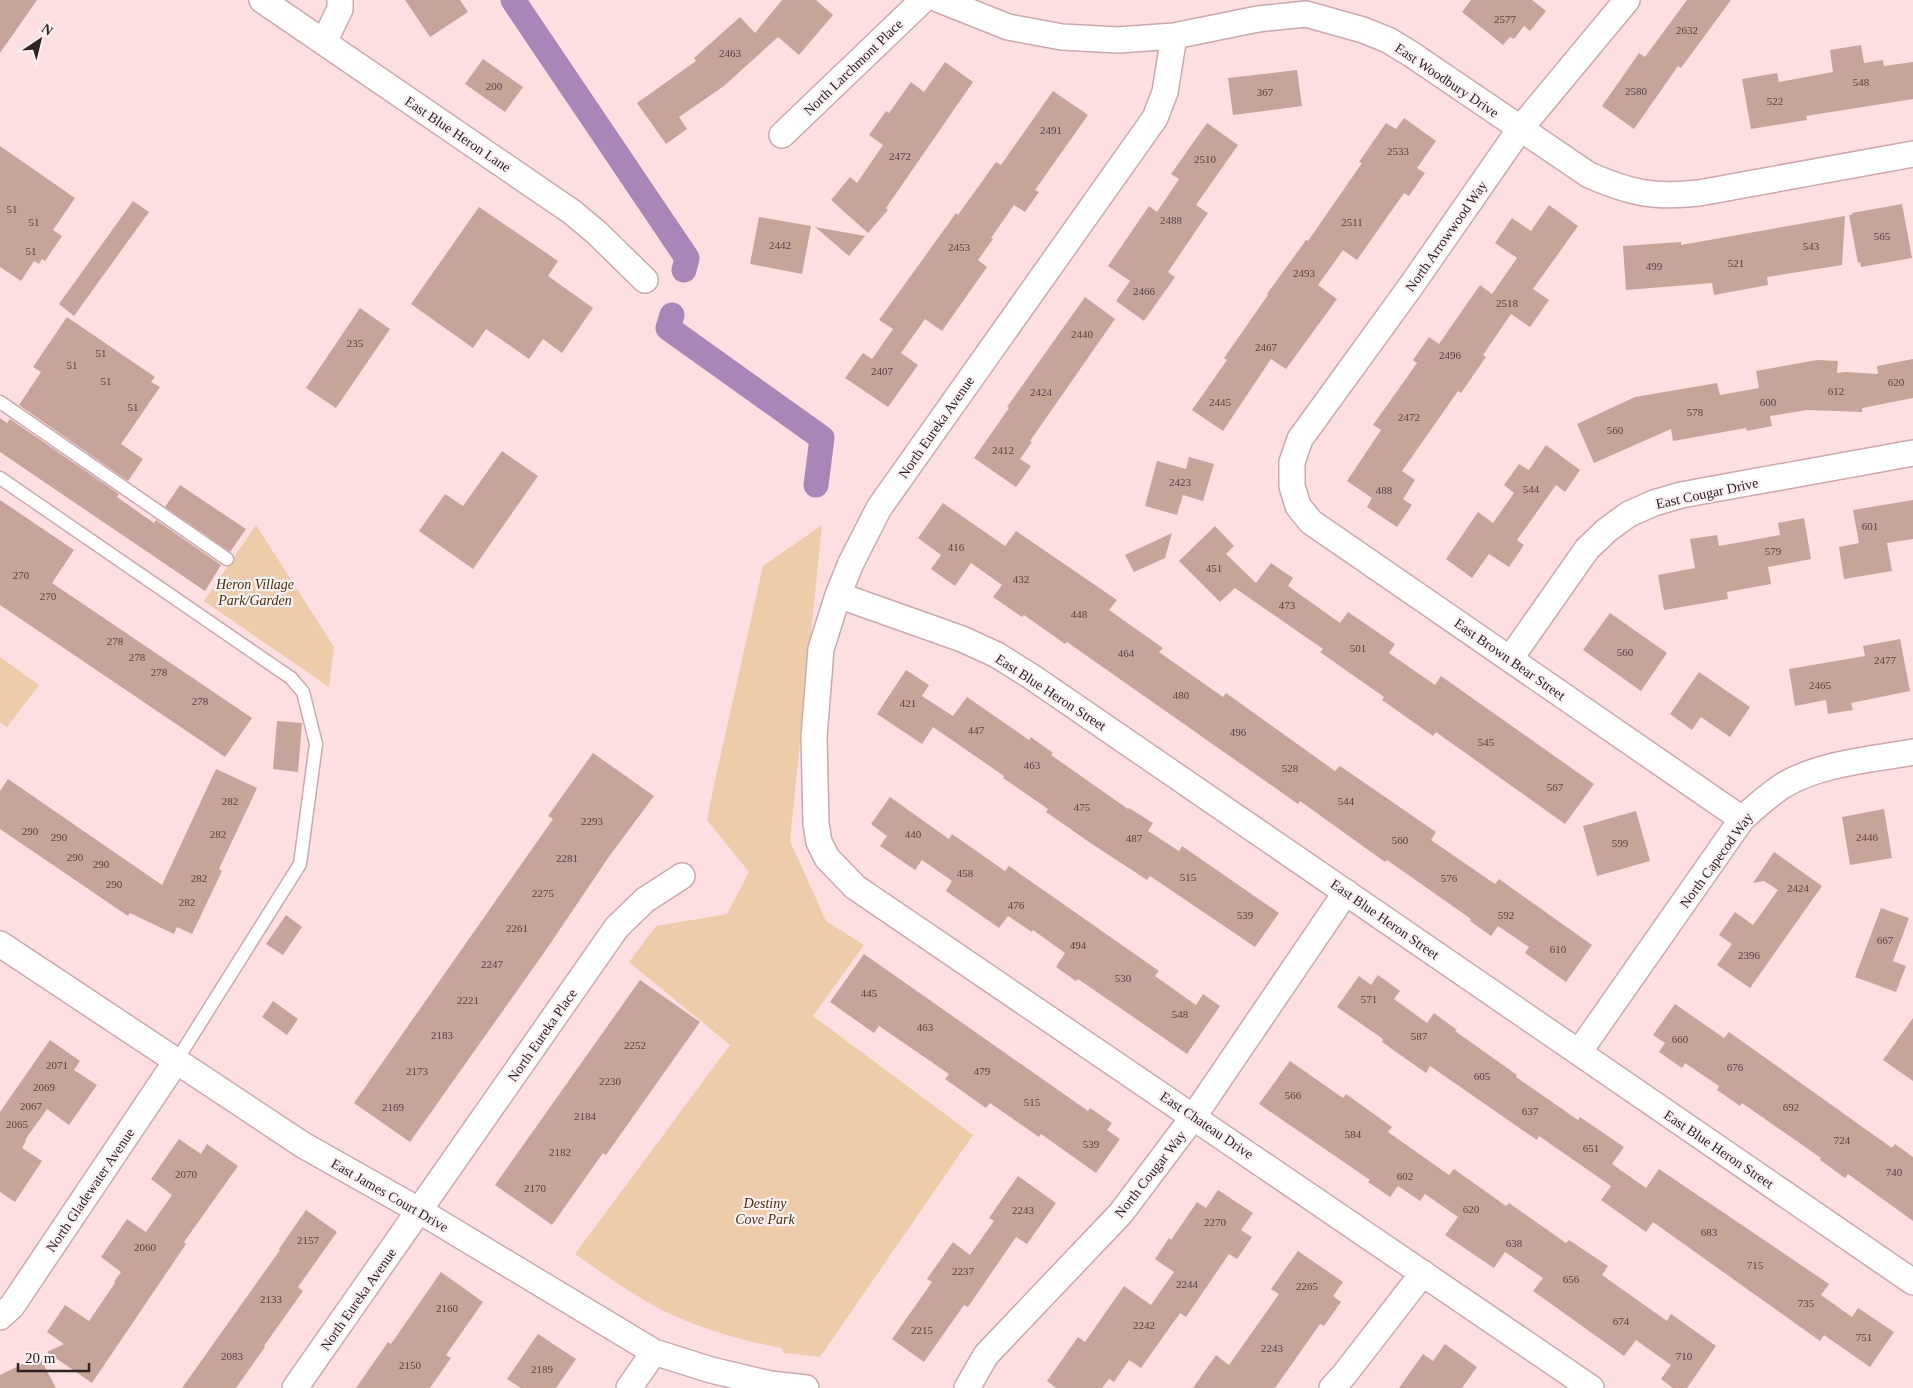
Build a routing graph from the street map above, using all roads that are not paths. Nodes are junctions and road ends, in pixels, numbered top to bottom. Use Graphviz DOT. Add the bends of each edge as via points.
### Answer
graph roads {
  1 [pos="262,0"];
  2 [pos="340,0"];
  3 [pos="923,0"];
  4 [pos="940,0"];
  5 [pos="1627,0"];
  6 [pos="1306,7"];
  7 [pos="1174,36"];
  8 [pos="324,42"];
  9 [pos="1520,129"];
  10 [pos="782,135"];
  11 [pos="1913,154"];
  12 [pos="645,280"];
  13 [pos="0,402"];
  14 [pos="1913,453"];
  15 [pos="0,478"];
  16 [pos="1292,486"];
  17 [pos="227,559"];
  18 [pos="838,595"];
  19 [pos="1510,659"];
  20 [pos="1913,752"];
  21 [pos="1742,819"];
  22 [pos="827,858"];
  23 [pos="682,876"];
  24 [pos="1346,892"];
  25 [pos="0,944"];
  26 [pos="1579,1052"];
  27 [pos="177,1060"];
  28 [pos="1194,1116"];
  29 [pos="420,1211"];
  30 [pos="1422,1273"];
  31 [pos="1913,1282"];
  32 [pos="0,1317"];
  33 [pos="654,1352"];
  34 [pos="295,1388"];
  35 [pos="629,1388"];
  36 [pos="806,1388"];
  37 [pos="967,1388"];
  38 [pos="1332,1388"];
  39 [pos="1591,1388"];
  1 -- 8 [label="street, East Blue Heron Lane"];
  2 -- 8 [label="street" via="340,9"];
  3 -- 10 [label="street, North Larchmont Place"];
  4 -- 7 [label="street, East Woodbury Drive" via="1008,26 1062,37 1118,40"];
  5 -- 9 [label="street, North Arrowwood Way"];
  6 -- 7 [label="street, East Woodbury Drive"];
  6 -- 9 [label="street, East Woodbury Drive" via="1388,40"];
  7 -- 18 [label="street, North Eureka Avenue" via="1165,92 1155,118 879,508 850,563"];
  8 -- 12 [label="street, East Blue Heron Lane" via="572,212"];
  9 -- 11 [label="street, East Woodbury Drive" via="1590,175 1615,187 1642,194 1670,196"];
  9 -- 16 [label="street, North Arrowwood Way" via="1300,439 1292,462"];
  13 -- 17 [label="lane"];
  14 -- 19 [label="street, East Cougar Drive" via="1681,495 1629,514 1587,549"];
  15 -- 27 [label="lane" via="291,678 303,692 316,744 300,864"];
  16 -- 19 [label="street, East Brown Bear Street" via="1298,506 1311,522"];
  18 -- 22 [label="street, North Eureka Avenue" via="822,649 814,737 816,824 819,842"];
  18 -- 24 [label="street, East Blue Heron Street" via="962,639 997,655"];
  19 -- 21 [label="street, East Brown Bear Street"];
  20 -- 21 [label="street, North Capecod Way" via="1810,773 1762,800"];
  21 -- 26 [label="street, North Capecod Way"];
  22 -- 28 [label="street, East Chateau Drive" via="854,887"];
  23 -- 29 [label="street, North Eureka Place" via="645,900 617,927"];
  24 -- 26 [label="street, East Blue Heron Street"];
  24 -- 28 [label="street, North Cougar Way"];
  25 -- 27 [label="street, East James Court Drive"];
  26 -- 31 [label="street, East Blue Heron Street"];
  27 -- 29 [label="street, East James Court Drive" via="303,1145"];
  27 -- 32 [label="street, North Gladewater Avenue" via="12,1306"];
  28 -- 30 [label="street, East Chateau Drive"];
  28 -- 37 [label="street, North Cougar Way" via="1121,1213 986,1355"];
  29 -- 33 [label="street, East James Court Drive"];
  29 -- 34 [label="street, North Eureka Avenue"];
  30 -- 38 [label="street"];
  30 -- 39 [label="street, East Chateau Drive"];
  33 -- 35 [label="street"];
  33 -- 36 [label="street, East James Court Drive" via="770,1384"];
}
